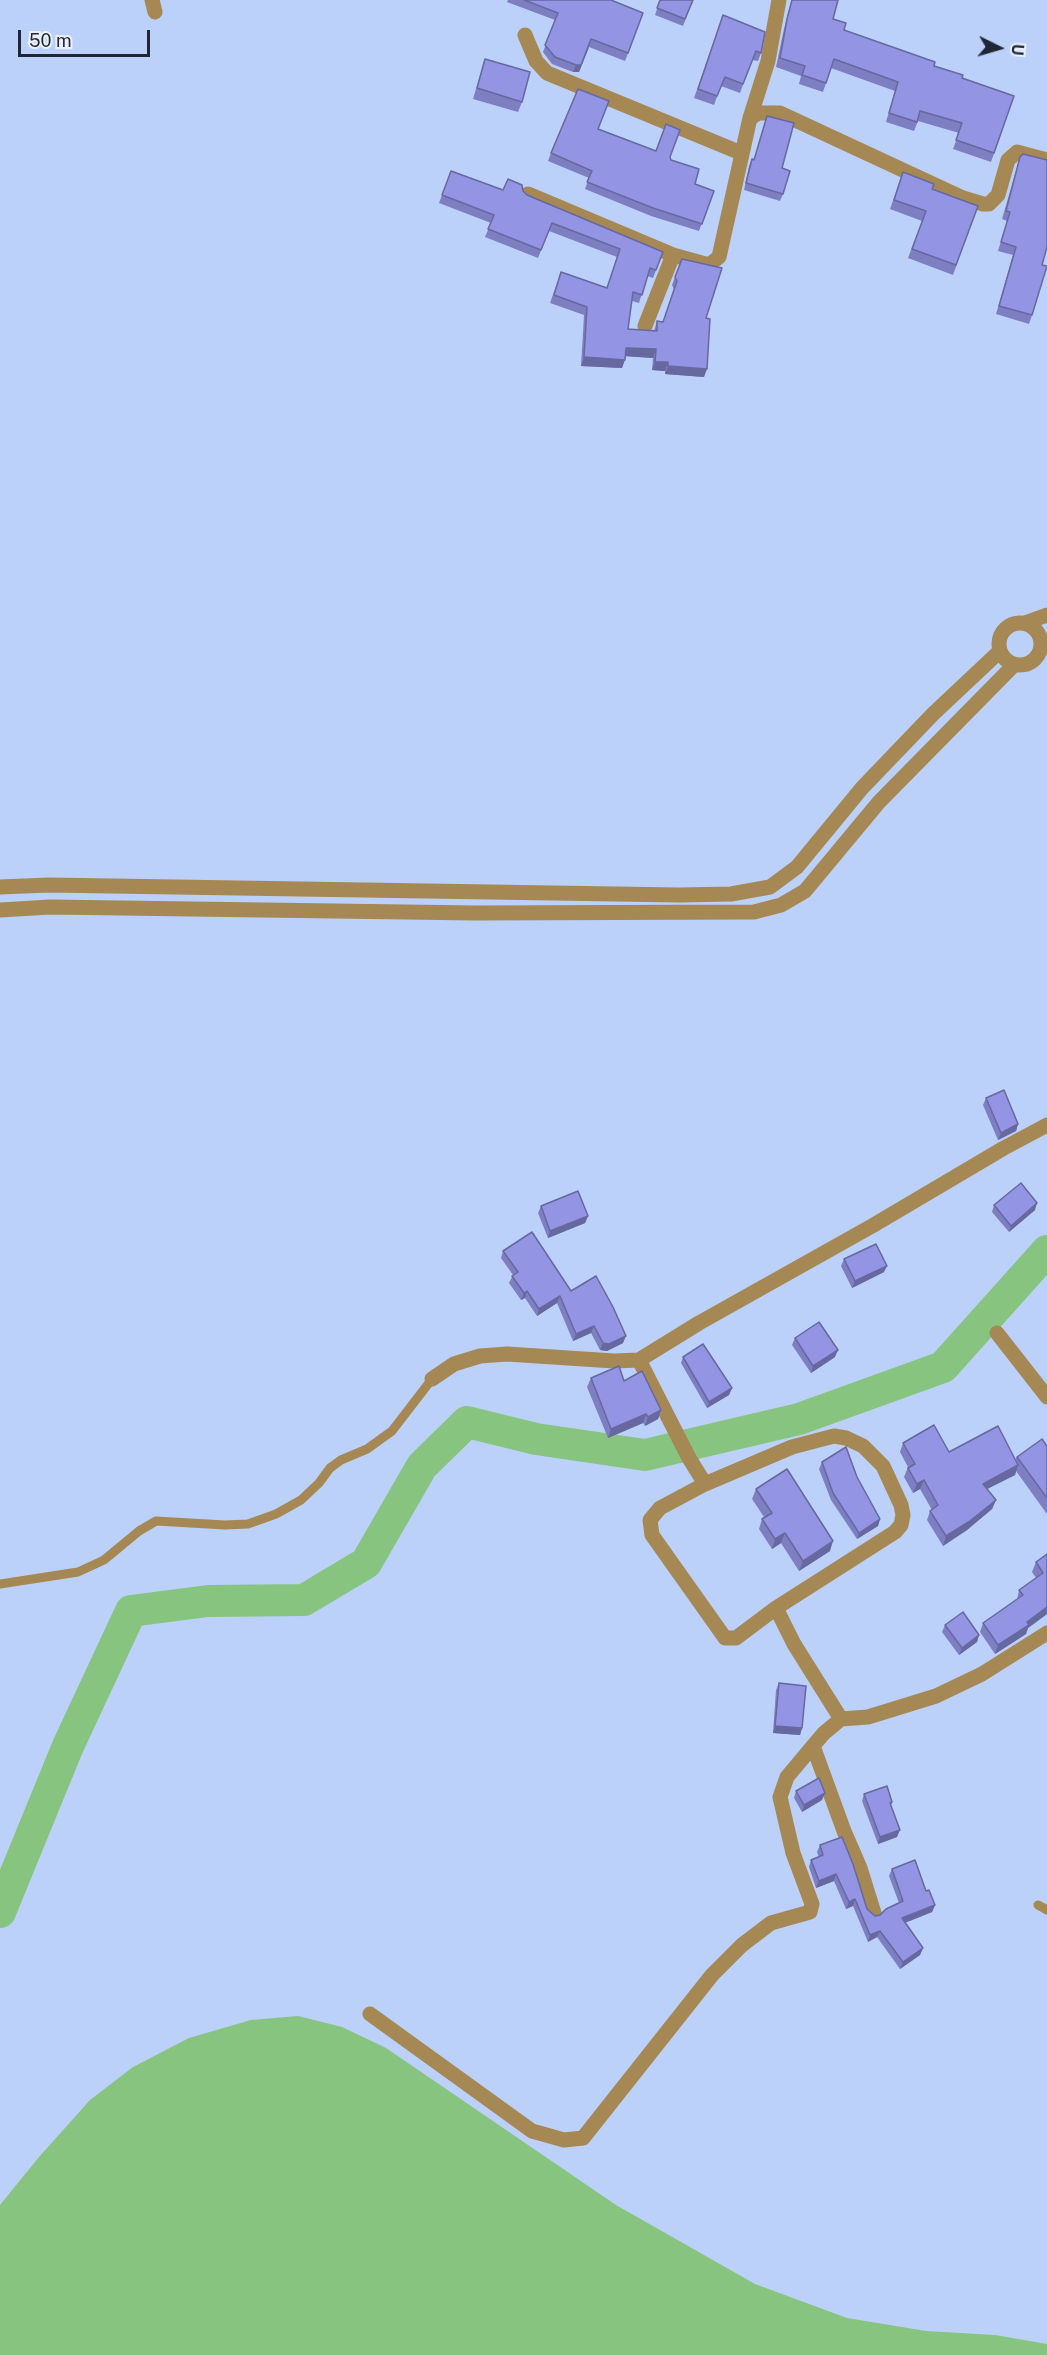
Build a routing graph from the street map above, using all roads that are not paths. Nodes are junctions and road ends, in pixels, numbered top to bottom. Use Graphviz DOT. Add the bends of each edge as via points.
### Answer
graph roads {
  1 [pos="779,0"];
  2 [pos="525,35"];
  3 [pos="750,118"];
  4 [pos="741,153"];
  5 [pos="1047,160"];
  6 [pos="528,194"];
  7 [pos="673,255"];
  8 [pos="645,327"];
  9 [pos="1047,615"];
  10 [pos="1025,623"];
  11 [pos="1044,638"];
  12 [pos="1000,651"];
  13 [pos="1014,665"];
  14 [pos="862,788"];
  15 [pos="879,802"];
  16 [pos="50,885"];
  17 [pos="0,887"];
  18 [pos="478,892"];
  19 [pos="50,907"];
  20 [pos="0,910"];
  21 [pos="476,913"];
  22 [pos="1047,1125"];
  23 [pos="997,1334"];
  24 [pos="639,1360"];
  25 [pos="432,1379"];
  26 [pos="1047,1397"];
  27 [pos="705,1484"];
  28 [pos="0,1584"];
  29 [pos="776,1608"];
  30 [pos="1047,1633"];
  31 [pos="841,1719"];
  32 [pos="813,1746"];
  33 [pos="874,1913"];
  34 [pos="370,2014"];
  1 -- 3 [label="street" via="768,61"];
  2 -- 4 [label="street" via="536,61 547,73"];
  3 -- 4 [label="street"];
  3 -- 5 [label="street" via="759,113 780,113 983,204 989,204 998,195 1008,160 1017,152"];
  4 -- 7 [label="street" via="719,257 709,265"];
  6 -- 7 [label="street"];
  7 -- 8 [label="street"];
  9 -- 10 [label="street"];
  10 -- 11 [label="street"];
  10 -- 12 [label="street" via="1005,629"];
  11 -- 13 [label="street" via="1035,660"];
  12 -- 13 [label="street"];
  12 -- 14 [label="street"];
  13 -- 15 [label="street"];
  14 -- 15 [label="street"];
  14 -- 18 [label="street" via="797,867 770,887 732,894"];
  15 -- 21 [label="street" via="805,891 781,905 754,912"];
  16 -- 17 [label="street"];
  16 -- 18 [label="street"];
  16 -- 19 [label="street"];
  18 -- 21 [label="street"];
  19 -- 20 [label="street"];
  19 -- 21 [label="street"];
  22 -- 24 [label="street"];
  23 -- 26 [label="street"];
  24 -- 25 [label="street" via="480,1356 454,1364"];
  24 -- 27 [label="street"];
  25 -- 28 [label="lane" via="392,1431 367,1449 341,1460 301,1500 276,1514 248,1524 225,1526 156,1521 104,1560 78,1572"];
  27 -- 29 [label="street" via="660,1508 650,1520 652,1535 725,1638 736,1638"];
  27 -- 29 [label="street" via="792,1447 834,1436 863,1446 883,1466 903,1515 895,1532"];
  29 -- 31 [label="street"];
  30 -- 31 [label="street" via="982,1674 936,1696 890,1712"];
  31 -- 32 [label="street"];
  32 -- 33 [label="street"];
  32 -- 34 [label="street" via="787,1777 780,1797 793,1853 812,1904 810,1912 771,1923 742,1945 712,1975 583,2138 564,2140 532,2131"];
}
